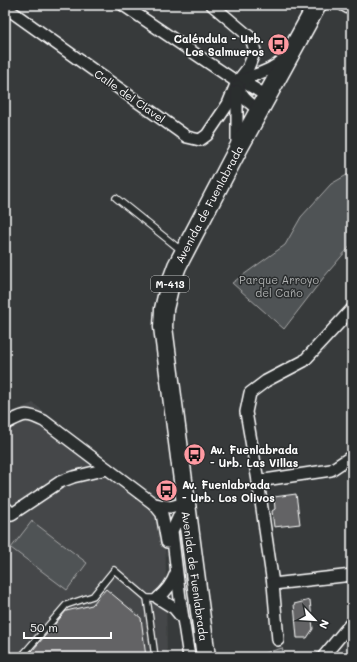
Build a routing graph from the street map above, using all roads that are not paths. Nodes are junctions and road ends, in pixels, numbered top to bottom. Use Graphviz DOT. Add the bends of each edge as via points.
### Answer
graph roads {
  1 [pos="123,5"];
  2 [pos="212,5"];
  3 [pos="317,5"];
  4 [pos="343,5"];
  5 [pos="5,7"];
  6 [pos="352,10"];
  7 [pos="293,50"];
  8 [pos="237,82"];
  9 [pos="263,103"];
  10 [pos="238,149"];
  11 [pos="116,198"];
  12 [pos="184,252"];
  13 [pos="352,309"];
  14 [pos="5,424"];
  15 [pos="352,456"];
  16 [pos="107,469"];
  17 [pos="258,481"];
  18 [pos="185,503"];
  19 [pos="154,504"];
  20 [pos="5,508"];
  21 [pos="175,556"];
  22 [pos="177,571"];
  23 [pos="352,575"];
  24 [pos="273,584"];
  25 [pos="153,598"];
  26 [pos="183,619"];
  27 [pos="352,622"];
  28 [pos="278,640"];
  29 [pos="21,657"];
  30 [pos="155,657"];
  31 [pos="189,657"];
  32 [pos="206,657"];
  33 [pos="323,657"];
  1 -- 8 [label="street"];
  2 -- 8 [label="street, Calle del Clavel" via="251,38 255,51 248,68"];
  3 -- 7 [label="main road, Avenida de Fuenlabrada / M-413"];
  4 -- 6 [label="street"];
  5 -- 8 [label="street, Calle del Clavel" via="188,137 200,140 207,136 228,104"];
  7 -- 8 [label="street" via="280,63 264,73"];
  7 -- 9 [label="main road, Avenida de Fuenlabrada / M-413"];
  8 -- 9 [label="street" via="245,83"];
  8 -- 9 [label="street" via="239,92 245,100"];
  8 -- 10 [label="street"];
  9 -- 10 [label="main road, Avenida de Fuenlabrada / M-413"];
  10 -- 12 [label="main road, Avenida de Fuenlabrada / M-413"];
  11 -- 12 [label="lane"];
  12 -- 18 [label="main road, Avenida de Fuenlabrada / M-413" via="169,288 163,327"];
  13 -- 17 [label="street" via="304,361 266,381 250,393 246,412"];
  14 -- 16 [label="street" via="26,414 34,416"];
  15 -- 17 [label="street" via="331,470"];
  16 -- 19 [label="street"];
  16 -- 20 [label="street" via="60,482 12,514"];
  17 -- 24 [label="street"];
  18 -- 19 [label="street" via="170,507"];
  18 -- 21 [label="street" via="172,531"];
  18 -- 32 [label="main road, Avenida de Fuenlabrada / M-413"];
  19 -- 21 [label="street" via="162,514 168,549"];
  21 -- 22 [label="street"];
  22 -- 25 [label="street" via="168,590"];
  22 -- 26 [label="street"];
  23 -- 24 [label="street"];
  24 -- 28 [label="street"];
  25 -- 26 [label="street" via="174,608"];
  25 -- 29 [label="lane" via="114,570 93,596 66,605"];
  25 -- 30 [label="lane"];
  26 -- 31 [label="street"];
  27 -- 33 [label="street"];
}
